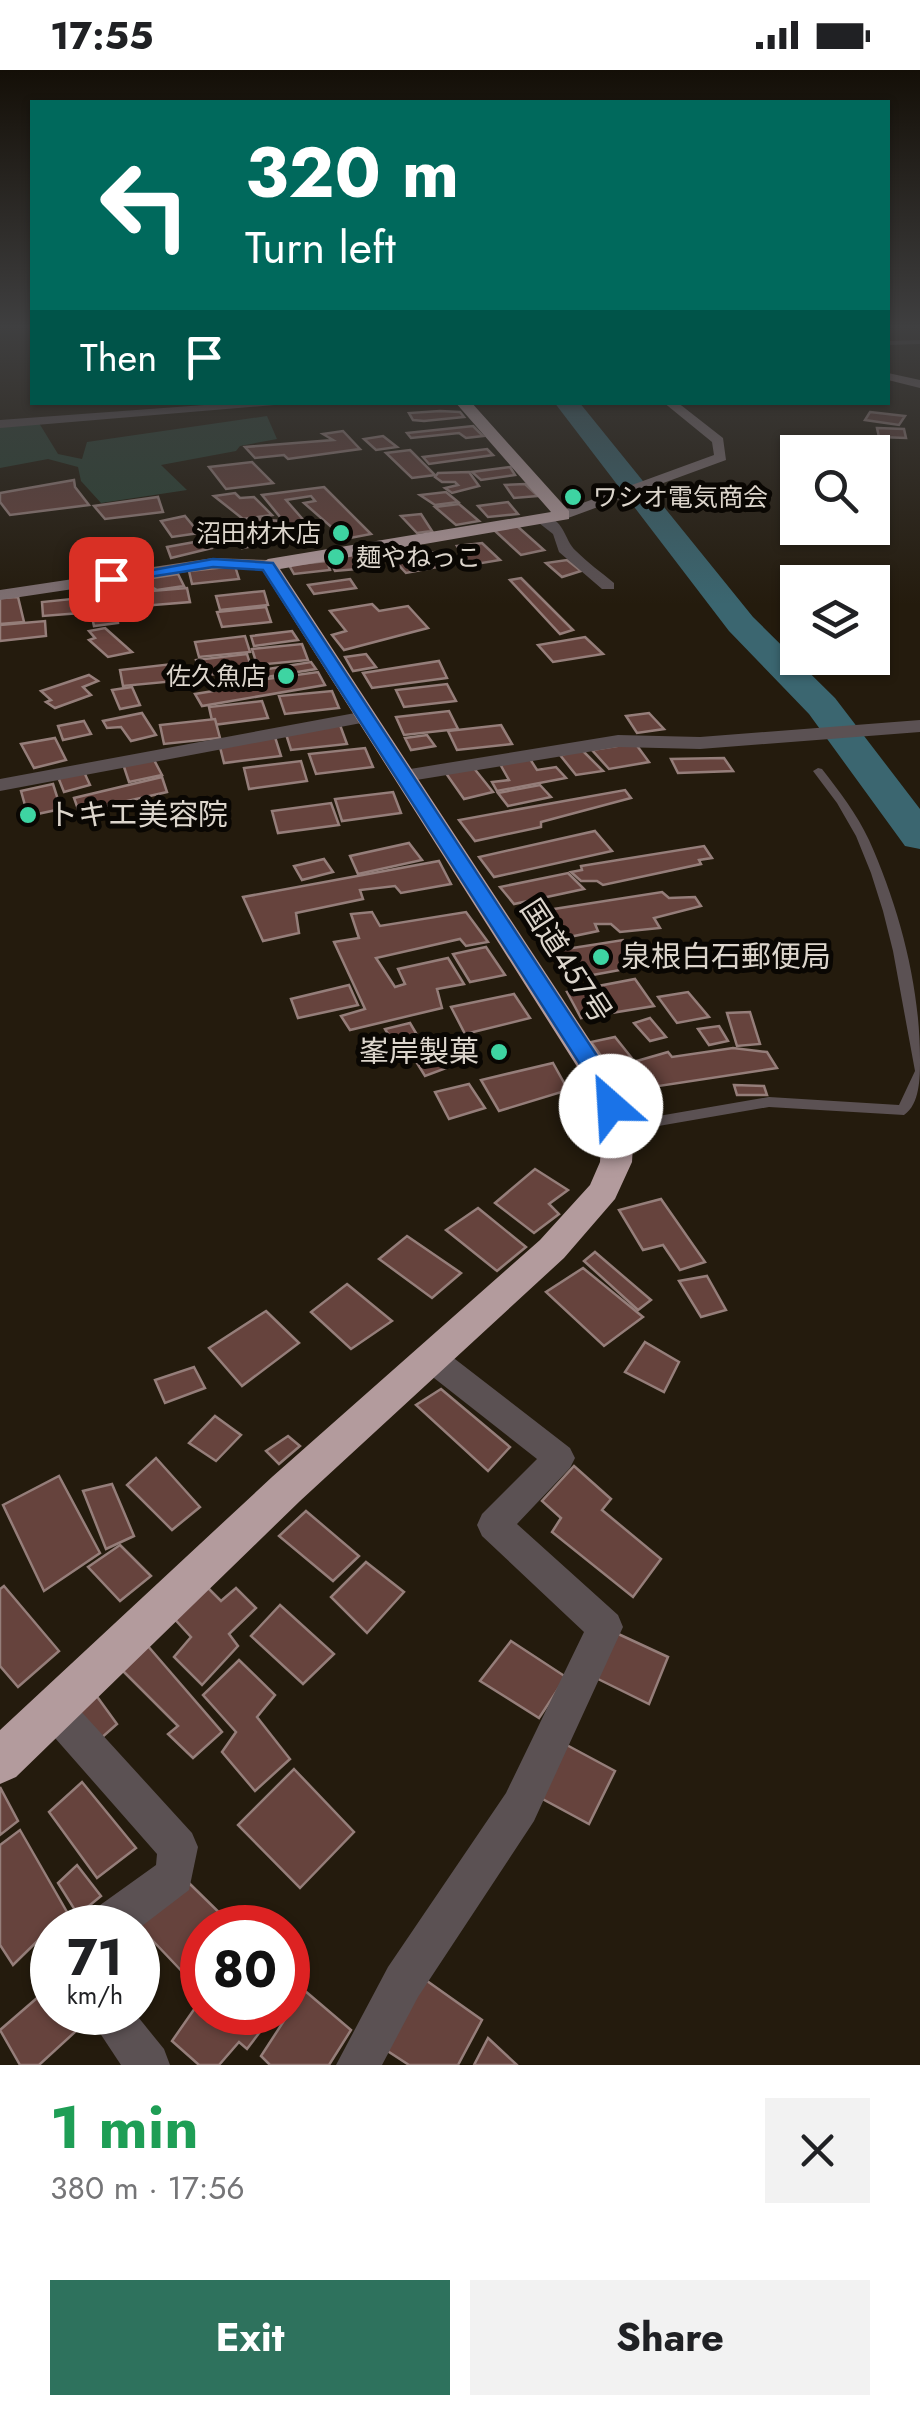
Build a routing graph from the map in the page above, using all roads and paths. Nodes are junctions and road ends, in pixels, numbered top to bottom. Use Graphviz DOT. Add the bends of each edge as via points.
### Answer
graph roads {
  1 [pos="82,418"];
  2 [pos="476,418"];
  3 [pos="689,418"];
  4 [pos="0,424"];
  5 [pos="563,515"];
  6 [pos="544,520"];
  7 [pos="268,566"];
  8 [pos="608,586"];
  9 [pos="0,595"];
  10 [pos="366,716"];
  11 [pos="920,726"];
  12 [pos="818,771"];
  13 [pos="404,776"];
  14 [pos="0,784"];
  15 [pos="920,1071"];
  16 [pos="618,1128"];
  17 [pos="431,1358"];
  18 [pos="54,1709"];
  19 [pos="0,1761"];
  20 [pos="135,1905"];
  21 [pos="125,2035"];
  22 [pos="148,2065"];
  23 [pos="358,2065"];
  1 -- 4 [label="street"];
  2 -- 5 [label="highway"];
  3 -- 5 [label="street" via="722,446 717,461"];
  5 -- 6 [label="highway"];
  6 -- 7 [label="highway"];
  6 -- 8 [label="street" via="560,532 564,548"];
  7 -- 9 [label="street" via="213,563"];
  7 -- 10 [label="highway, 国道457号"];
  10 -- 13 [label="highway, 国道457号"];
  10 -- 14 [label="street"];
  11 -- 13 [label="street" via="700,743 618,741"];
  12 -- 15 [label="lane" via="844,799 902,951"];
  13 -- 16 [label="highway, 国道457号" via="603,1083"];
  15 -- 16 [label="lane" via="904,1110 769,1102"];
  16 -- 17 [label="highway, 国道457号" via="616,1162 603,1191 552,1249"];
  17 -- 18 [label="highway, 国道457号"];
  17 -- 23 [label="street" via="559,1458 494,1525 605,1627 520,1807 403,1982"];
  18 -- 19 [label="highway, 国道457号"];
  18 -- 20 [label="street" via="178,1848 175,1876"];
  21 -- 22 [label="street"];
}
